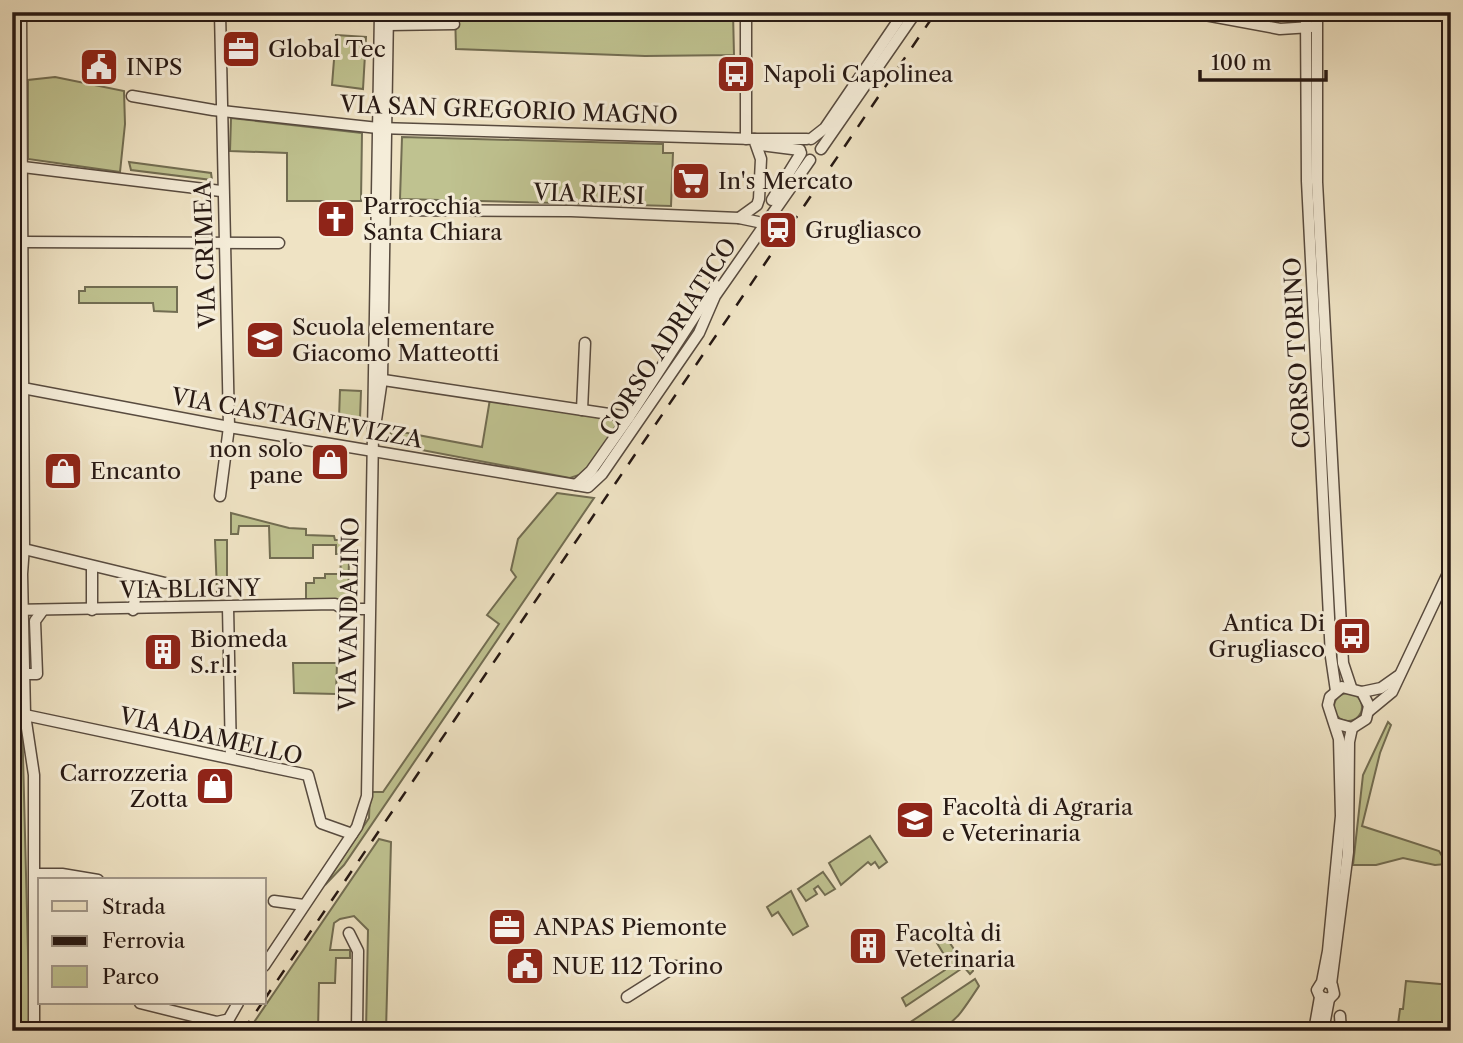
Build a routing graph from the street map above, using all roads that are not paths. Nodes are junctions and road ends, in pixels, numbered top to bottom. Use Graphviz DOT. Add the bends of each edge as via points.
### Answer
graph roads {
  1 [pos="21,12"];
  2 [pos="220,12"];
  3 [pos="380,12"];
  4 [pos="388,12"];
  5 [pos="746,12"];
  6 [pos="904,12"];
  7 [pos="916,12"];
  8 [pos="1189,12"];
  9 [pos="1306,12"];
  10 [pos="1317,12"];
  11 [pos="454,24"];
  12 [pos="388,25"];
  13 [pos="1307,27"];
  14 [pos="1318,27"];
  15 [pos="131,96"];
  16 [pos="221,110"];
  17 [pos="383,128"];
  18 [pos="750,139"];
  19 [pos="809,139"];
  20 [pos="821,149"];
  21 [pos="800,151"];
  22 [pos="810,160"];
  23 [pos="23,167"];
  24 [pos="222,191"];
  25 [pos="381,210"];
  26 [pos="739,218"];
  27 [pos="758,222"];
  28 [pos="23,242"];
  29 [pos="223,243"];
  30 [pos="279,243"];
  31 [pos="585,343"];
  32 [pos="377,379"];
  33 [pos="12,386"];
  34 [pos="23,389"];
  35 [pos="582,410"];
  36 [pos="629,417"];
  37 [pos="229,427"];
  38 [pos="372,450"];
  39 [pos="576,485"];
  40 [pos="220,496"];
  41 [pos="24,550"];
  42 [pos="92,567"];
  43 [pos="1451,567"];
  44 [pos="138,582"];
  45 [pos="164,583"];
  46 [pos="228,607"];
  47 [pos="368,609"];
  48 [pos="12,610"];
  49 [pos="43,610"];
  50 [pos="92,610"];
  51 [pos="133,610"];
  52 [pos="24,611"];
  53 [pos="1401,673"];
  54 [pos="25,674"];
  55 [pos="1351,687"];
  56 [pos="1336,691"];
  57 [pos="1362,692"];
  58 [pos="1369,711"];
  59 [pos="25,715"];
  60 [pos="1334,723"];
  61 [pos="1352,728"];
  62 [pos="231,758"];
  63 [pos="352,834"];
  64 [pos="35,874"];
  65 [pos="86,878"];
  66 [pos="274,901"];
  67 [pos="304,905"];
  68 [pos="12,909"];
  69 [pos="349,933"];
  70 [pos="266,963"];
  71 [pos="676,966"];
  72 [pos="1327,983"];
  73 [pos="627,998"];
  74 [pos="1324,998"];
  75 [pos="144,1004"];
  76 [pos="237,1004"];
  77 [pos="1340,1016"];
  78 [pos="226,1020"];
  79 [pos="13,1031"];
  80 [pos="34,1031"];
  81 [pos="222,1031"];
  82 [pos="357,1031"];
  83 [pos="1314,1031"];
  84 [pos="1323,1031"];
  85 [pos="1341,1031"];
  1 -- 23 [label="street"];
  2 -- 16 [label="street, VIA CRIMEA"];
  3 -- 17 [label="street, VIA VANDALINO"];
  4 -- 12 [label="street, VIA VANDALINO"];
  5 -- 18 [label="street"];
  6 -- 19 [label="street, CORSO ADRIATICO" via="825,128"];
  7 -- 20 [label="street, CORSO ADRIATICO"];
  8 -- 13 [label="street" via="1280,29"];
  9 -- 13 [label="street, CORSO TORINO"];
  10 -- 14 [label="street, CORSO TORINO"];
  11 -- 12 [label="street"];
  12 -- 17 [label="street, VIA VANDALINO"];
  13 -- 14 [label="street"];
  13 -- 56 [label="street, CORSO TORINO" via="1307,181"];
  14 -- 55 [label="street, CORSO TORINO" via="1317,182 1343,663"];
  15 -- 16 [label="street, VIA SAN GREGORIO MAGNO"];
  16 -- 17 [label="street, VIA SAN GREGORIO MAGNO"];
  16 -- 24 [label="street, VIA CRIMEA"];
  17 -- 18 [label="street, VIA SAN GREGORIO MAGNO"];
  17 -- 25 [label="street, VIA VANDALINO"];
  18 -- 19 [label="street, VIA SAN GREGORIO MAGNO"];
  18 -- 21 [label="street, VIA SAN GREGORIO MAGNO" via="760,145"];
  18 -- 26 [label="street" via="761,159 759,199"];
  19 -- 20 [label="street" via="817,141"];
  19 -- 21 [label="street, CORSO ADRIATICO"];
  20 -- 22 [label="street, CORSO ADRIATICO" via="818,157"];
  21 -- 22 [label="street"];
  21 -- 27 [label="street, CORSO ADRIATICO"];
  22 -- 39 [label="street, CORSO ADRIATICO" via="715,296 699,334 602,474 587,487"];
  23 -- 24 [label="street"];
  23 -- 28 [label="street"];
  24 -- 29 [label="street, VIA CRIMEA"];
  25 -- 26 [label="street, VIA RIESI"];
  25 -- 32 [label="street, VIA VANDALINO"];
  26 -- 27 [label="street, VIA RIESI"];
  27 -- 36 [label="street, CORSO ADRIATICO"];
  28 -- 29 [label="street"];
  28 -- 34 [label="street"];
  29 -- 30 [label="street"];
  29 -- 37 [label="street, VIA CRIMEA"];
  31 -- 35 [label="street"];
  32 -- 35 [label="street, CORSO ADRIATICO"];
  32 -- 38 [label="street, VIA VANDALINO"];
  33 -- 34 [label="street, VIA CASTAGNEVIZZA"];
  34 -- 37 [label="street, VIA CASTAGNEVIZZA"];
  34 -- 41 [label="street"];
  35 -- 36 [label="street, CORSO ADRIATICO"];
  36 -- 39 [label="street, CORSO ADRIATICO"];
  37 -- 38 [label="street, VIA CASTAGNEVIZZA"];
  37 -- 40 [label="street, VIA CRIMEA"];
  38 -- 39 [label="street, VIA CASTAGNEVIZZA"];
  38 -- 47 [label="street, VIA VANDALINO"];
  41 -- 42 [label="street"];
  41 -- 52 [label="street"];
  42 -- 45 [label="street"];
  42 -- 50 [label="street"];
  43 -- 53 [label="street"];
  44 -- 51 [label="street"];
  46 -- 47 [label="street, VIA BLIGNY" via="335,604 343,609"];
  46 -- 51 [label="street, VIA BLIGNY" via="141,606"];
  46 -- 62 [label="street"];
  47 -- 63 [label="street, VIA VANDALINO" via="367,796"];
  48 -- 52 [label="street, VIA BLIGNY"];
  49 -- 50 [label="street, VIA BLIGNY"];
  49 -- 52 [label="street, VIA BLIGNY"];
  49 -- 54 [label="street" via="35,621 37,674"];
  50 -- 51 [label="street, VIA BLIGNY"];
  52 -- 54 [label="street"];
  53 -- 57 [label="street" via="1381,688"];
  53 -- 58 [label="street" via="1392,692"];
  54 -- 59 [label="street"];
  55 -- 56 [label="street"];
  55 -- 57 [label="street"];
  56 -- 60 [label="street, CORSO TORINO" via="1328,705"];
  57 -- 58 [label="street"];
  58 -- 61 [label="street" via="1360,725"];
  59 -- 62 [label="street, VIA ADAMELLO"];
  59 -- 64 [label="street" via="34,775"];
  60 -- 61 [label="street"];
  60 -- 72 [label="street, CORSO TORINO" via="1339,739 1341,816"];
  61 -- 72 [label="street, CORSO TORINO" via="1348,852"];
  62 -- 63 [label="street, VIA ADAMELLO" via="308,775 321,824"];
  63 -- 67 [label="street, VIA VANDALINO"];
  64 -- 65 [label="street"];
  64 -- 80 [label="street"];
  66 -- 67 [label="street"];
  67 -- 70 [label="street, VIA VANDALINO"];
  68 -- 79 [label="main road"];
  69 -- 82 [label="street" via="358,951"];
  71 -- 73 [label="street"];
  72 -- 74 [label="street, CORSO TORINO" via="1317,990"];
  74 -- 83 [label="street, CORSO TORINO"];
  74 -- 84 [label="street, CORSO TORINO"];
  75 -- 78 [label="street" via="217,1022"];
  76 -- 78 [label="street"];
  77 -- 85 [label="street"];
  78 -- 81 [label="street"];
}
